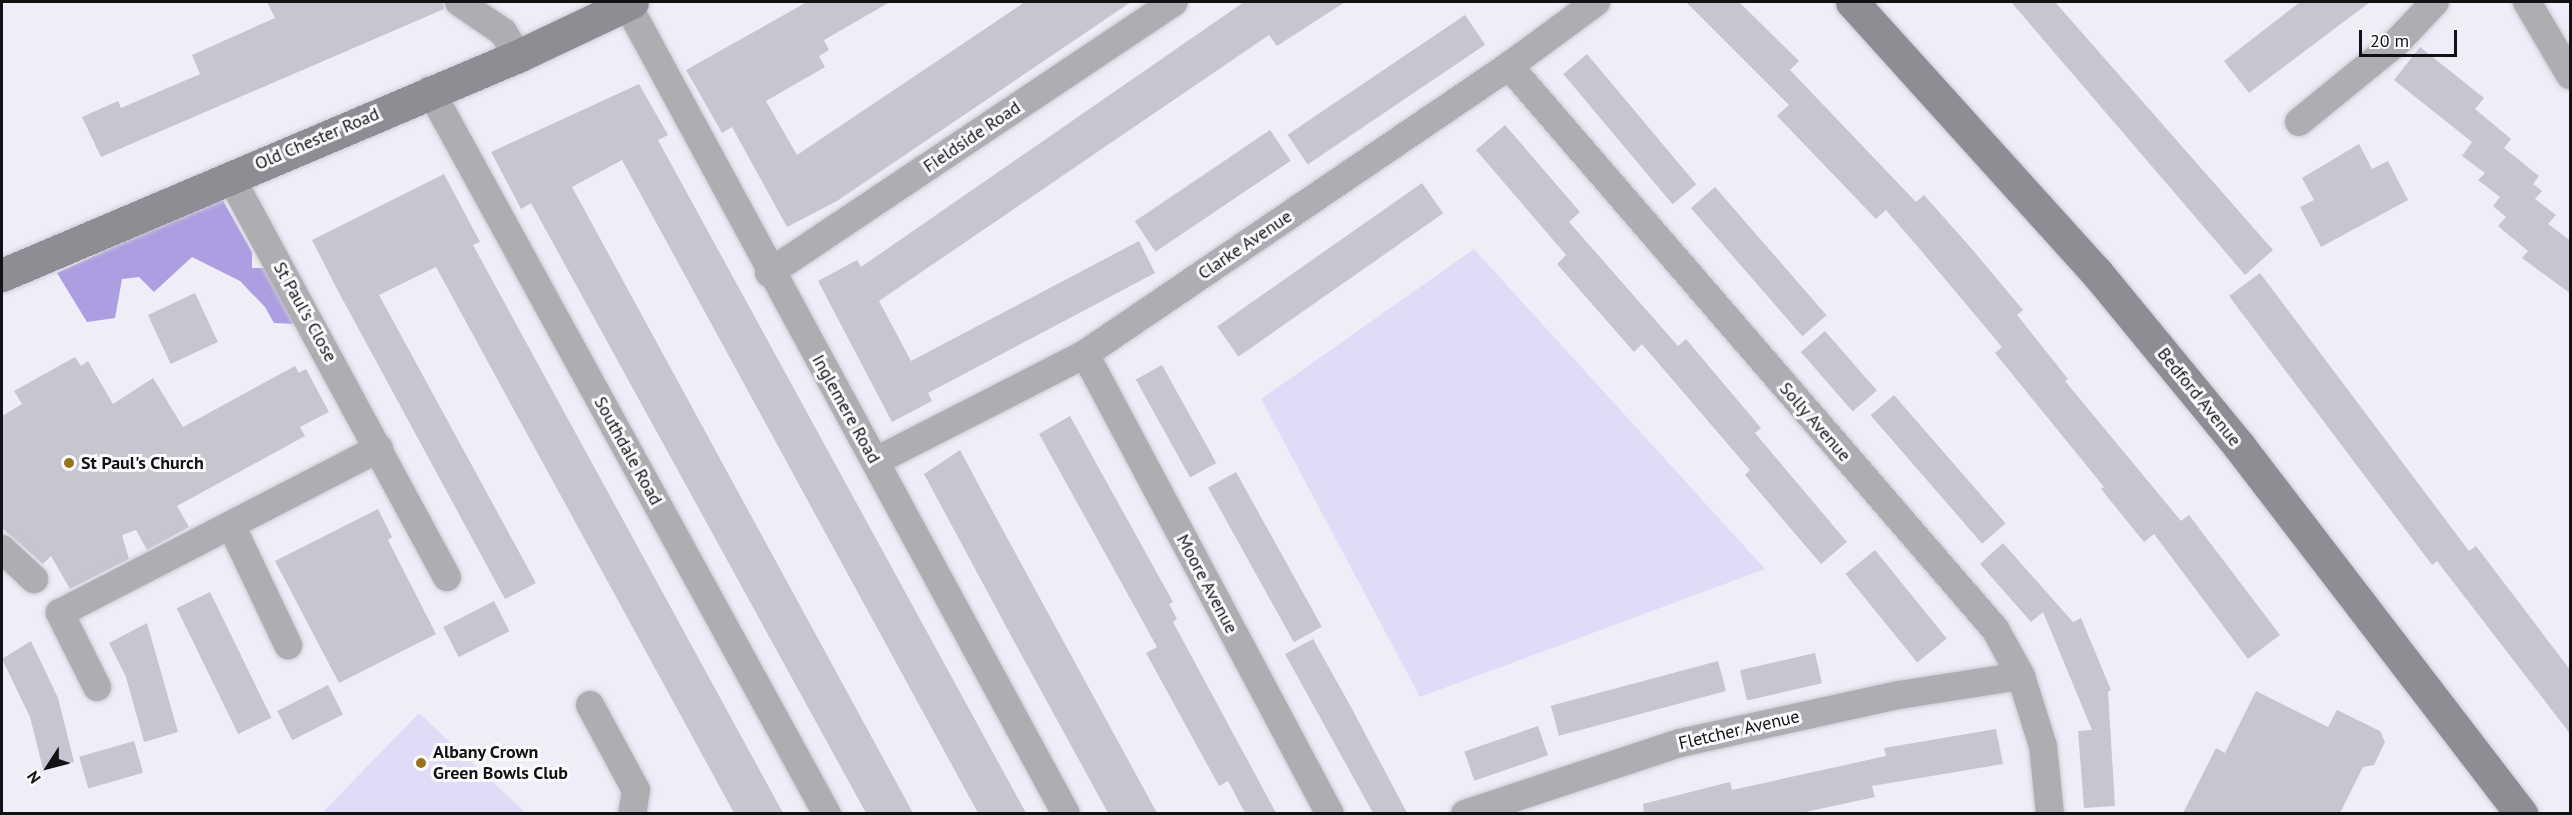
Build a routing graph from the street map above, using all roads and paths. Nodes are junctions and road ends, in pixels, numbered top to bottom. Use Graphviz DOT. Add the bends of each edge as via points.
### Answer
graph roads {
  1 [pos="459,2"];
  2 [pos="1174,2"];
  3 [pos="1596,2"];
  4 [pos="1852,2"];
  5 [pos="2435,2"];
  6 [pos="2528,2"];
  7 [pos="629,3"];
  8 [pos="518,56"];
  9 [pos="1509,66"];
  10 [pos="2571,75"];
  11 [pos="430,90"];
  12 [pos="2299,122"];
  13 [pos="230,176"];
  14 [pos="769,273"];
  15 [pos="2,274"];
  16 [pos="1085,354"];
  17 [pos="379,448"];
  18 [pos="876,461"];
  19 [pos="232,527"];
  20 [pos="2,549"];
  21 [pos="447,577"];
  22 [pos="34,579"];
  23 [pos="288,645"];
  24 [pos="2020,676"];
  25 [pos="97,687"];
  26 [pos="590,705"];
  27 [pos="632,813"];
  28 [pos="827,813"];
  29 [pos="1066,813"];
  30 [pos="1330,813"];
  31 [pos="1466,813"];
  32 [pos="2050,813"];
  33 [pos="2521,813"];
  1 -- 8 [label="street" via="503,32"];
  2 -- 14 [label="street, Fieldside Road"];
  3 -- 9 [label="street, Clarke Avenue"];
  4 -- 33 [label="main road, Bedford Avenue" via="2097,273 2239,446"];
  5 -- 12 [label="street" via="2397,42"];
  6 -- 10 [label="street"];
  7 -- 8 [label="main road, Old Chester Road"];
  7 -- 14 [label="street, Inglemere Road"];
  8 -- 11 [label="main road, Old Chester Road"];
  9 -- 16 [label="street, Clarke Avenue"];
  9 -- 24 [label="street, Solly Avenue" via="1995,629"];
  11 -- 13 [label="main road, Old Chester Road"];
  11 -- 28 [label="street, Southdale Road"];
  13 -- 15 [label="main road, Old Chester Road"];
  13 -- 17 [label="street, St Paul's Close"];
  14 -- 18 [label="street, Inglemere Road"];
  16 -- 18 [label="street, Clarke Avenue"];
  16 -- 30 [label="street, Moore Avenue"];
  17 -- 19 [label="street"];
  17 -- 21 [label="street, St Paul's Close"];
  18 -- 29 [label="street, Inglemere Road"];
  19 -- 23 [label="street"];
  19 -- 25 [label="street" via="60,613"];
  20 -- 22 [label="street"];
  24 -- 31 [label="street, Fletcher Avenue" via="1899,695 1680,743"];
  24 -- 32 [label="street, Solly Avenue" via="2043,746"];
  26 -- 27 [label="street" via="636,790"];
}
